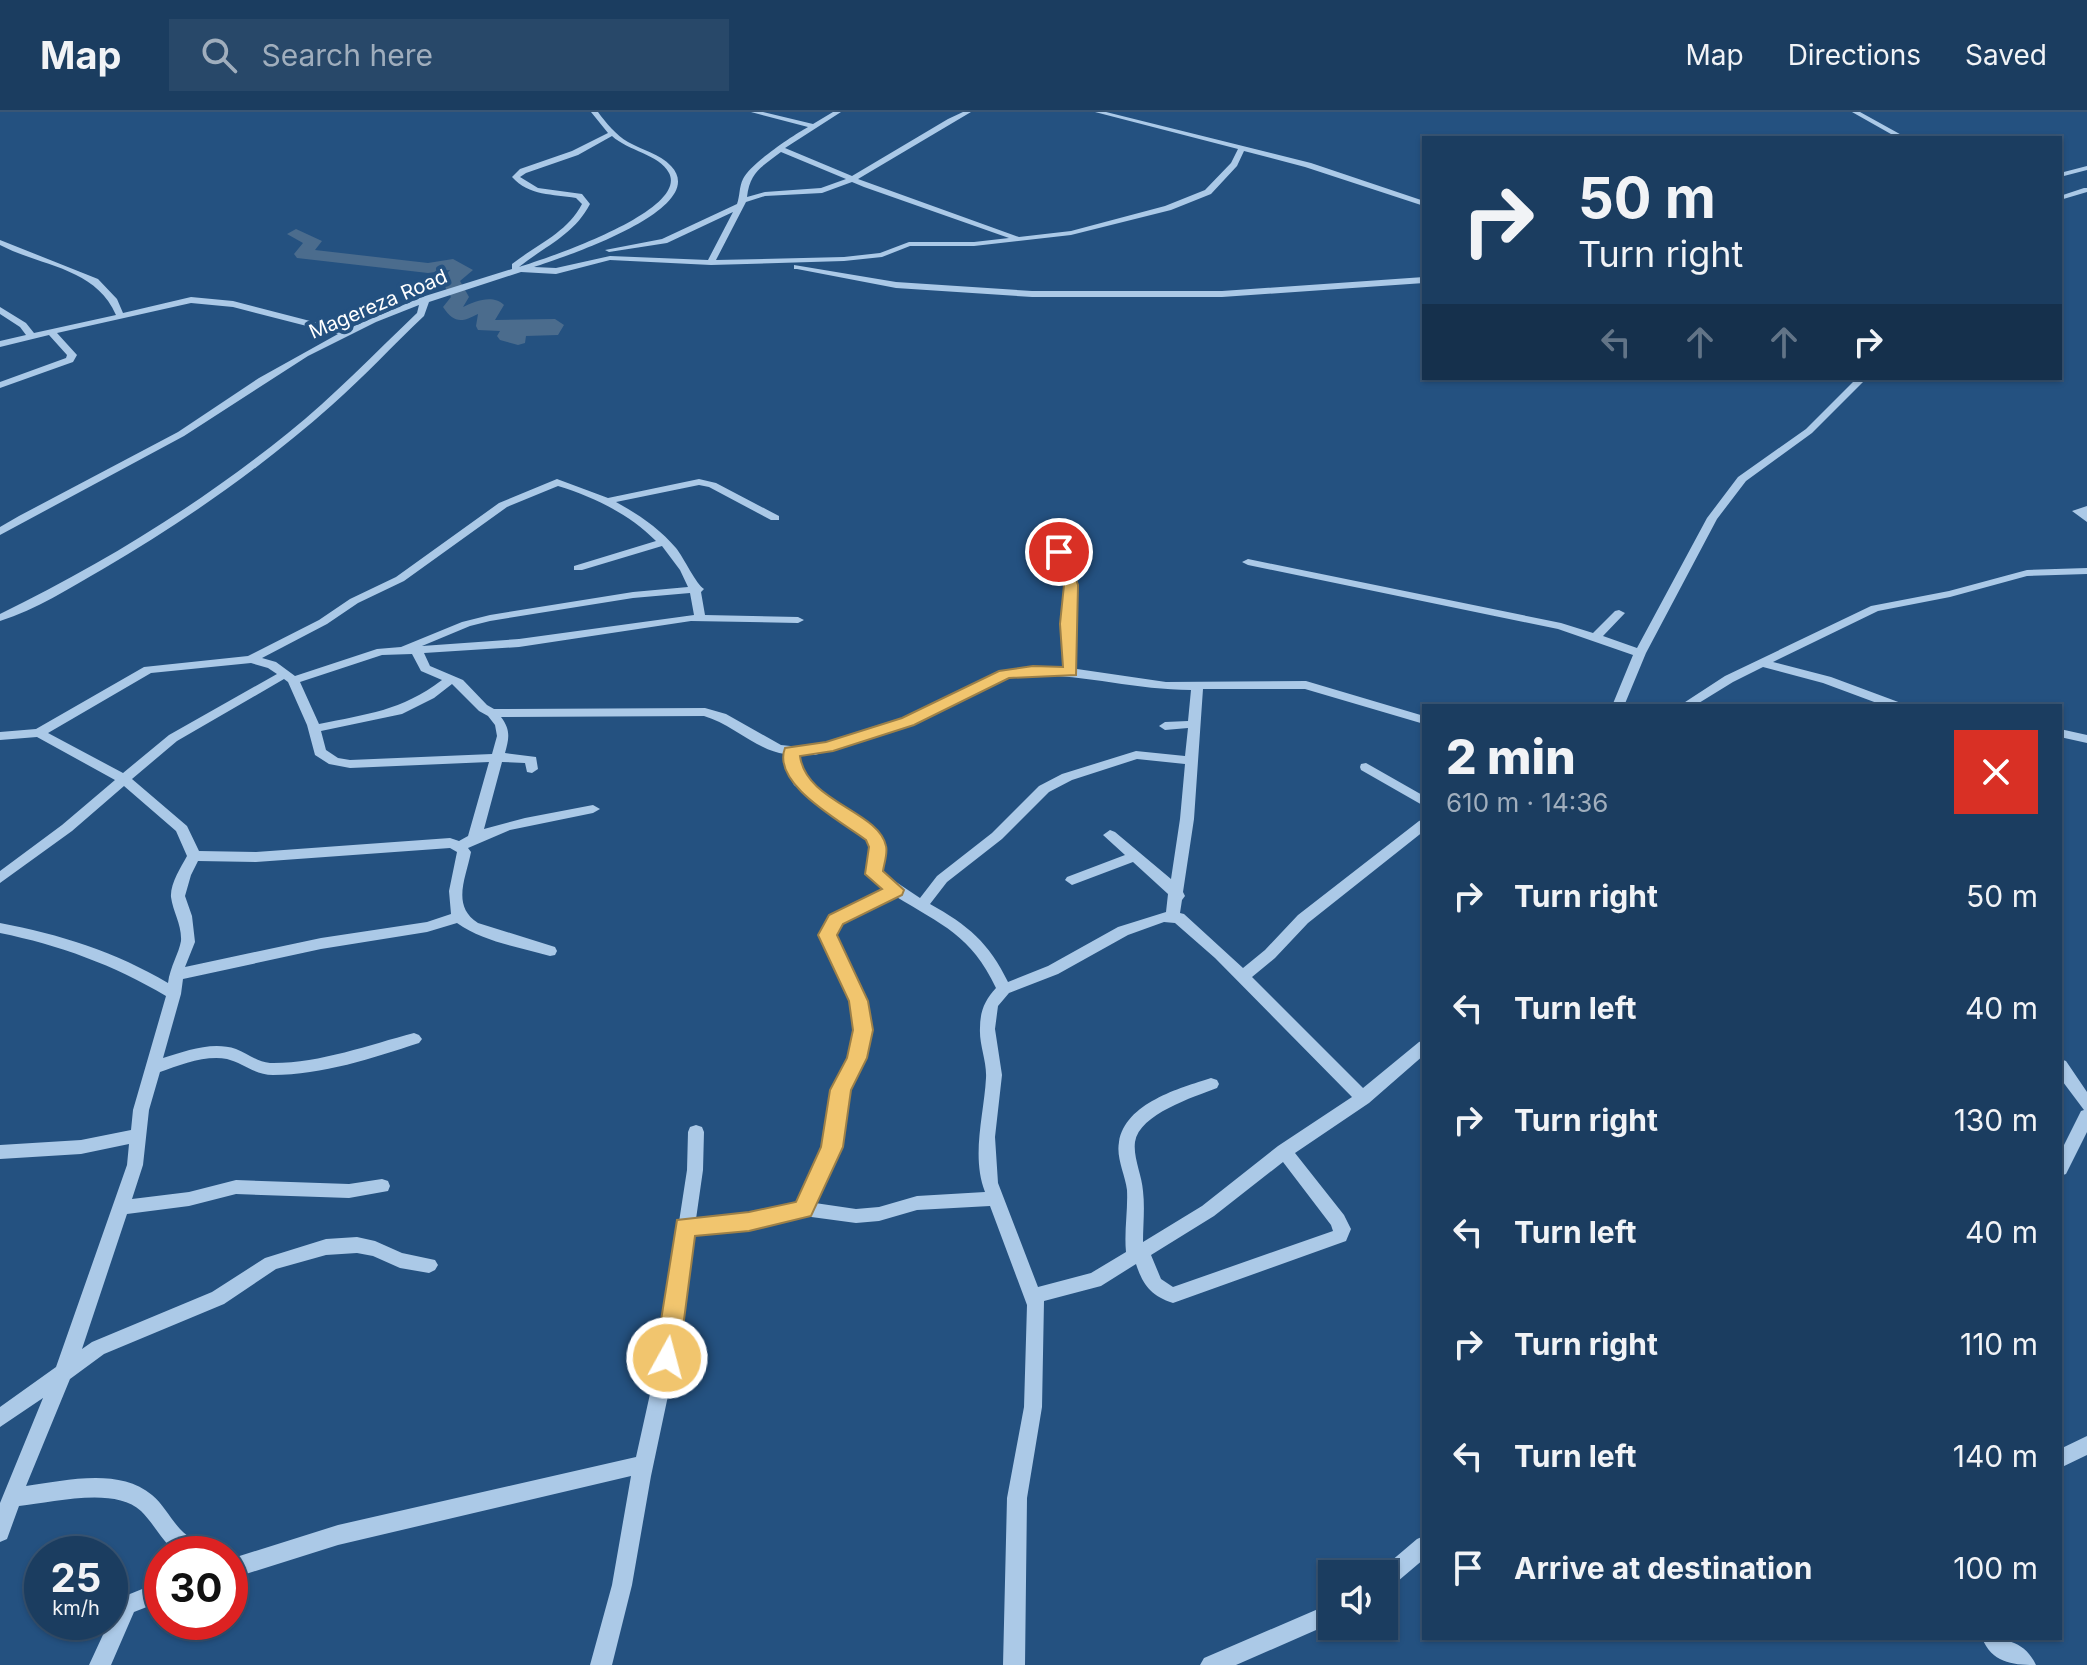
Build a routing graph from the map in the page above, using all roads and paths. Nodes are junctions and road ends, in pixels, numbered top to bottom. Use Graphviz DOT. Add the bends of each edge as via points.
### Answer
graph roads {
  1 [pos="594,112"];
  2 [pos="754,112"];
  3 [pos="838,112"];
  4 [pos="968,112"];
  5 [pos="1098,112"];
  6 [pos="1855,112"];
  7 [pos="813,126"];
  8 [pos="613,133"];
  9 [pos="1899,136"];
  10 [pos="780,149"];
  11 [pos="1241,150"];
  12 [pos="2087,168"];
  13 [pos="2062,174"];
  14 [pos="852,179"];
  15 [pos="2087,193"];
  16 [pos="2064,196"];
  17 [pos="742,203"];
  18 [pos="1422,203"];
  19 [pos="1019,239"];
  20 [pos="0,242"];
  21 [pos="585,262"];
  22 [pos="769,262"];
  23 [pos="711,263"];
  24 [pos="518,270"];
  25 [pos="1422,280"];
  26 [pos="425,299"];
  27 [pos="0,310"];
  28 [pos="120,315"];
  29 [pos="346,333"];
  30 [pos="53,334"];
  31 [pos="32,337"];
  32 [pos="0,344"];
  33 [pos="1860,380"];
  34 [pos="0,385"];
  35 [pos="606,501"];
  36 [pos="2087,509"];
  37 [pos="775,518"];
  38 [pos="2087,519"];
  39 [pos="0,532"];
  40 [pos="664,542"];
  41 [pos="1056,542"];
  42 [pos="1248,562"];
  43 [pos="578,568"];
  44 [pos="2087,571"];
  45 [pos="698,589"];
  46 [pos="1619,613"];
  47 [pos="0,618"];
  48 [pos="700,618"];
  49 [pos="798,620"];
  50 [pos="1597,636"];
  51 [pos="399,651"];
  52 [pos="417,651"];
  53 [pos="1640,653"];
  54 [pos="251,659"];
  55 [pos="1761,663"];
  56 [pos="1071,672"];
  57 [pos="289,677"];
  58 [pos="451,679"];
  59 [pos="1197,687"];
  60 [pos="1619,704"];
  61 [pos="1689,704"];
  62 [pos="1892,704"];
  63 [pos="492,713"];
  64 [pos="1422,719"];
  65 [pos="1195,724"];
  66 [pos="1165,726"];
  67 [pos="314,729"];
  68 [pos="39,733"];
  69 [pos="2062,733"];
  70 [pos="0,736"];
  71 [pos="2087,739"];
  72 [pos="791,752"];
  73 [pos="497,757"];
  74 [pos="1192,761"];
  75 [pos="1366,767"];
  76 [pos="532,769"];
  77 [pos="124,779"];
  78 [pos="1422,801"];
  79 [pos="593,809"];
  80 [pos="1422,826"];
  81 [pos="1110,835"];
  82 [pos="475,836"];
  83 [pos="460,846"];
  84 [pos="194,856"];
  85 [pos="1135,856"];
  86 [pos="0,878"];
  87 [pos="1072,880"];
  88 [pos="895,890"];
  89 [pos="1178,896"];
  90 [pos="921,906"];
  91 [pos="460,916"];
  92 [pos="1172,917"];
  93 [pos="0,928"];
  94 [pos="550,951"];
  95 [pos="176,975"];
  96 [pos="1241,977"];
  97 [pos="1004,989"];
  98 [pos="174,994"];
  99 [pos="414,1039"];
  100 [pos="1422,1048"];
  101 [pos="153,1068"];
  102 [pos="2062,1068"];
  103 [pos="1211,1084"];
  104 [pos="1363,1098"];
  105 [pos="2087,1105"];
  106 [pos="2087,1116"];
  107 [pos="696,1132"];
  108 [pos="138,1135"];
  109 [pos="1284,1151"];
  110 [pos="0,1152"];
  111 [pos="2062,1165"];
  112 [pos="382,1186"];
  113 [pos="997,1198"];
  114 [pos="121,1208"];
  115 [pos="804,1209"];
  116 [pos="685,1227"];
  117 [pos="1138,1252"];
  118 [pos="429,1265"];
  119 [pos="1034,1296"];
  120 [pos="63,1374"];
  121 [pos="0,1418"];
  122 [pos="2087,1445"];
  123 [pos="2062,1458"];
  124 [pos="644,1464"];
  125 [pos="9,1493"];
  126 [pos="0,1532"];
  127 [pos="173,1536"];
  128 [pos="1422,1548"];
  129 [pos="248,1562"];
  130 [pos="1398,1568"];
  131 [pos="144,1598"];
  132 [pos="1318,1619"];
  133 [pos="1994,1640"];
  134 [pos="100,1665"];
  135 [pos="601,1665"];
  136 [pos="1014,1665"];
  137 [pos="1211,1665"];
  138 [pos="2025,1665"];
  1 -- 8 [label="street, Magereza Road"];
  2 -- 7 [label="street"];
  3 -- 7 [label="street"];
  4 -- 14 [label="street"];
  5 -- 11 [label="street"];
  6 -- 9 [label="street"];
  7 -- 10 [label="street"];
  8 -- 24 [label="street, Magereza Road" via="670,168 673,192 647,215 604,238"];
  8 -- 24 [label="street" via="516,176 527,187 579,196 586,204 558,237 517,264"];
  10 -- 14 [label="street"];
  10 -- 17 [label="street" via="747,178"];
  11 -- 18 [label="street" via="1319,168"];
  11 -- 19 [label="street" via="1208,192 1190,200 1082,231"];
  12 -- 13 [label="street"];
  14 -- 17 [label="street" via="823,191 768,193"];
  14 -- 19 [label="street"];
  15 -- 16 [label="street"];
  17 -- 21 [label="street" via="664,241 602,251"];
  17 -- 23 [label="street"];
  19 -- 22 [label="street" via="909,244 876,256"];
  20 -- 28 [label="street" via="80,271 107,292"];
  21 -- 23 [label="street" via="617,258"];
  21 -- 24 [label="street" via="556,271"];
  22 -- 23 [label="street"];
  22 -- 25 [label="street" via="896,285 1032,294 1222,294"];
  24 -- 26 [label="street, Magereza Road"];
  26 -- 29 [label="street, Magereza Road"];
  26 -- 47 [label="street" via="421,314 331,401 210,498 88,576"];
  27 -- 31 [label="street"];
  28 -- 29 [label="street" via="203,300"];
  28 -- 30 [label="street"];
  29 -- 39 [label="street, Magereza Road" via="183,433 84,482"];
  30 -- 31 [label="street"];
  30 -- 34 [label="street" via="71,353 70,360"];
  31 -- 32 [label="street"];
  33 -- 53 [label="street" via="1809,431 1753,469 1731,492"];
  35 -- 37 [label="street" via="699,482"];
  35 -- 40 [label="street"];
  35 -- 54 [label="street" via="557,482 538,487 503,505 400,579"];
  36 -- 38 [label="street" via="2077,511"];
  40 -- 43 [label="street"];
  40 -- 45 [label="street"];
  41 -- 56 [label="street" via="1071,585"];
  42 -- 50 [label="street"];
  44 -- 55 [label="street" via="2027,573 1875,608"];
  45 -- 48 [label="street"];
  45 -- 51 [label="street" via="490,618"];
  46 -- 50 [label="street"];
  48 -- 49 [label="street"];
  48 -- 52 [label="street"];
  50 -- 53 [label="street"];
  51 -- 52 [label="street"];
  51 -- 57 [label="street"];
  52 -- 58 [label="street" via="425,668"];
  53 -- 60 [label="street"];
  54 -- 57 [label="street"];
  54 -- 68 [label="street" via="148,670"];
  55 -- 61 [label="street"];
  55 -- 62 [label="street"];
  56 -- 59 [label="street"];
  56 -- 72 [label="street" via="1005,674 908,721 827,747"];
  57 -- 67 [label="street"];
  57 -- 77 [label="street" via="173,738"];
  58 -- 63 [label="street"];
  58 -- 67 [label="street" via="398,711"];
  59 -- 64 [label="street" via="1306,685"];
  59 -- 65 [label="street"];
  63 -- 72 [label="street" via="705,712"];
  63 -- 73 [label="street" via="504,733"];
  65 -- 66 [label="street"];
  65 -- 74 [label="street"];
  67 -- 73 [label="street" via="325,758 350,764"];
  68 -- 70 [label="street"];
  68 -- 77 [label="street"];
  69 -- 71 [label="street"];
  72 -- 88 [label="street" via="799,782 872,836 878,847 874,874"];
  73 -- 76 [label="street" via="527,758"];
  73 -- 82 [label="street"];
  74 -- 89 [label="street"];
  74 -- 90 [label="street" via="1136,755 1108,761 1044,789 997,836 942,879"];
  75 -- 78 [label="street"];
  77 -- 84 [label="street" via="182,829"];
  77 -- 86 [label="street"];
  79 -- 82 [label="street"];
  80 -- 96 [label="street" via="1303,919"];
  81 -- 85 [label="street"];
  82 -- 83 [label="street"];
  83 -- 84 [label="street" via="426,843 256,857"];
  83 -- 91 [label="street"];
  84 -- 95 [label="street" via="178,896 188,942"];
  85 -- 87 [label="street"];
  85 -- 89 [label="street"];
  88 -- 90 [label="street"];
  88 -- 115 [label="street" via="836,920 827,935 859,1001 863,1030 857,1058 840,1090 832,1147"];
  89 -- 92 [label="street"];
  90 -- 97 [label="street" via="969,933 987,954"];
  91 -- 94 [label="street" via="471,927"];
  91 -- 95 [label="street" via="413,931"];
  92 -- 96 [label="street" via="1190,926"];
  92 -- 97 [label="street" via="1123,931 1053,970"];
  93 -- 98 [label="street" via="107,960"];
  95 -- 98 [label="street"];
  96 -- 104 [label="street"];
  97 -- 113 [label="street" via="991,1004 987,1029 994,1075 988,1161"];
  98 -- 101 [label="street"];
  99 -- 101 [label="street" via="285,1069 254,1067 223,1053"];
  100 -- 104 [label="street"];
  101 -- 108 [label="street"];
  102 -- 105 [label="street"];
  103 -- 117 [label="street" via="1143,1115 1130,1129 1127,1151 1136,1193 1133,1235"];
  104 -- 109 [label="street"];
  106 -- 111 [label="street"];
  107 -- 116 [label="street"];
  108 -- 110 [label="street" via="81,1147"];
  108 -- 114 [label="street"];
  109 -- 117 [label="street" via="1208,1211"];
  109 -- 117 [label="street" via="1338,1220 1340,1236 1173,1295 1159,1291"];
  112 -- 114 [label="street" via="349,1191 236,1187"];
  113 -- 115 [label="street" via="917,1203 856,1216"];
  113 -- 119 [label="street"];
  114 -- 120 [label="street"];
  115 -- 116 [label="street"];
  116 -- 124 [label="street" via="667,1358"];
  117 -- 119 [label="street" via="1090,1283"];
  118 -- 120 [label="street" via="357,1245 287,1258 218,1298 98,1348"];
  119 -- 136 [label="street" via="1033,1407 1017,1498"];
  120 -- 121 [label="street"];
  120 -- 125 [label="street"];
  122 -- 123 [label="street"];
  124 -- 129 [label="street" via="394,1521"];
  124 -- 135 [label="street"];
  125 -- 126 [label="street"];
  125 -- 127 [label="street" via="124,1489 148,1503"];
  128 -- 130 [label="street"];
  131 -- 134 [label="street" via="127,1605"];
  132 -- 137 [label="street"];
  133 -- 138 [label="street"];
}
